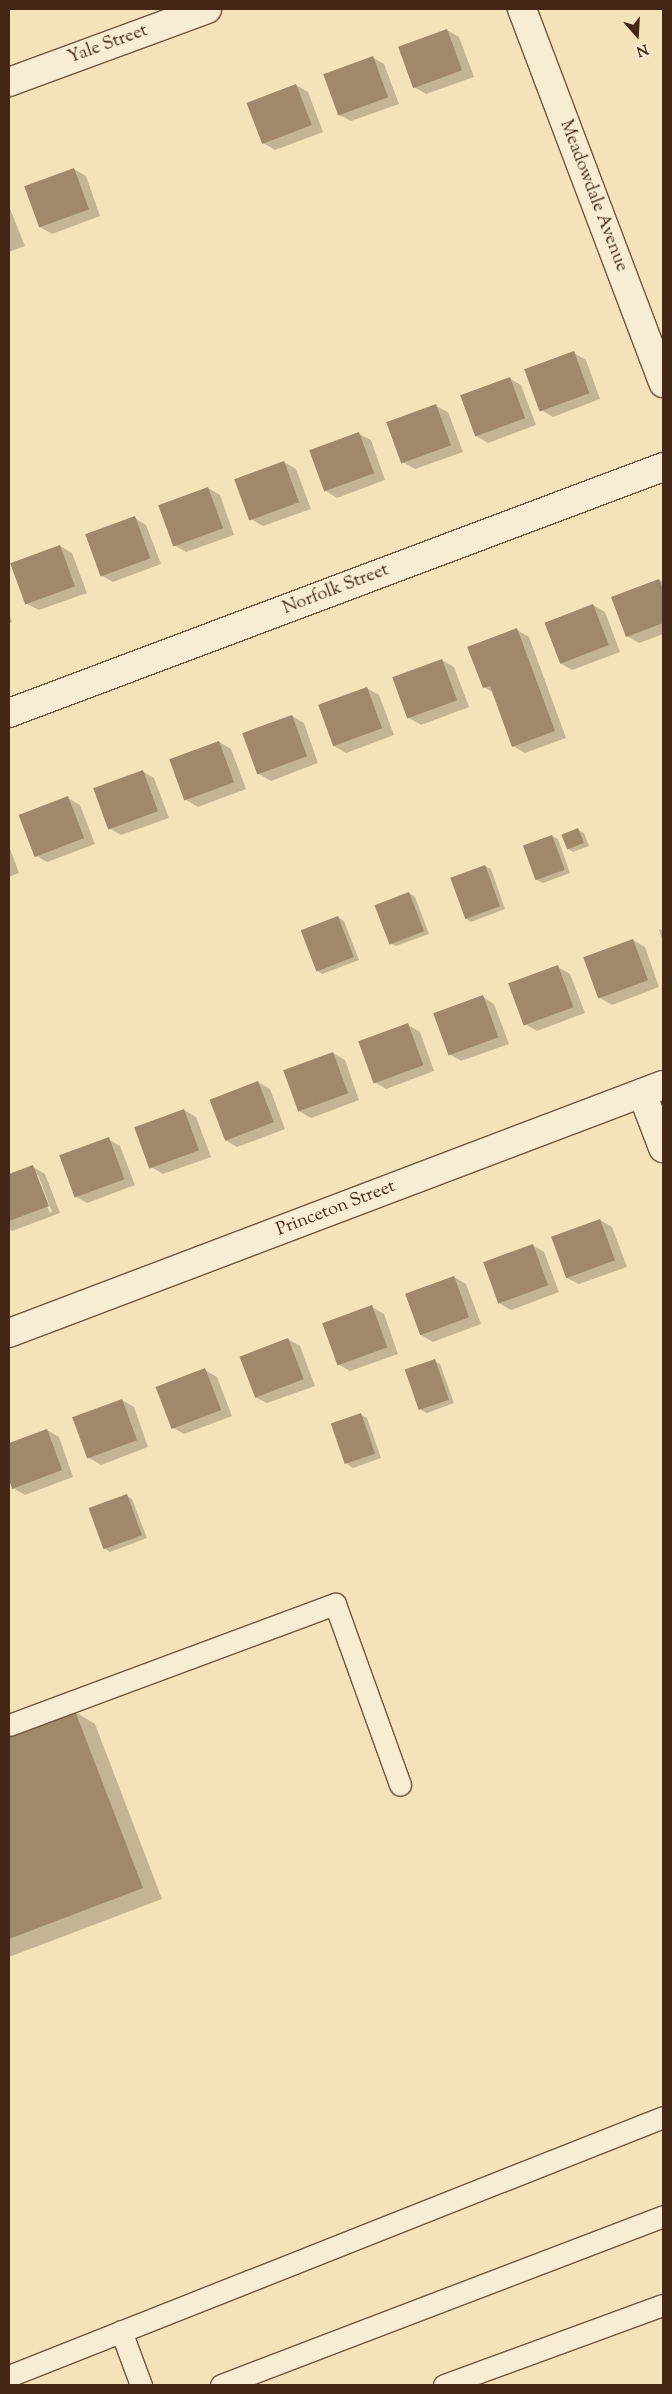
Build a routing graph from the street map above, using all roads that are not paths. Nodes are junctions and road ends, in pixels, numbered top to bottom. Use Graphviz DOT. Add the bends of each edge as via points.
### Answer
graph roads {
  1 [pos="207,9"];
  2 [pos="522,9"];
  3 [pos="9,82"];
  4 [pos="663,383"];
  5 [pos="663,467"];
  6 [pos="9,714"];
  7 [pos="653,1089"];
  8 [pos="663,1148"];
  9 [pos="9,1333"];
  10 [pos="9,1725"];
  11 [pos="400,1785"];
  12 [pos="663,2117"];
  13 [pos="663,2216"];
  14 [pos="663,2305"];
  15 [pos="122,2331"];
  16 [pos="9,2376"];
  17 [pos="141,2385"];
  18 [pos="221,2385"];
  19 [pos="444,2385"];
  1 -- 3 [label="street, Yale Street"];
  2 -- 4 [label="street, Meadowdale Avenue"];
  5 -- 6 [label="street, Norfolk Street"];
  7 -- 8 [label="street"];
  7 -- 9 [label="street, Princeton Street"];
  10 -- 11 [label="lane" via="335,1604"];
  12 -- 15 [label="lane"];
  13 -- 18 [label="lane"];
  14 -- 19 [label="lane"];
  15 -- 16 [label="lane"];
  15 -- 17 [label="lane"];
}
